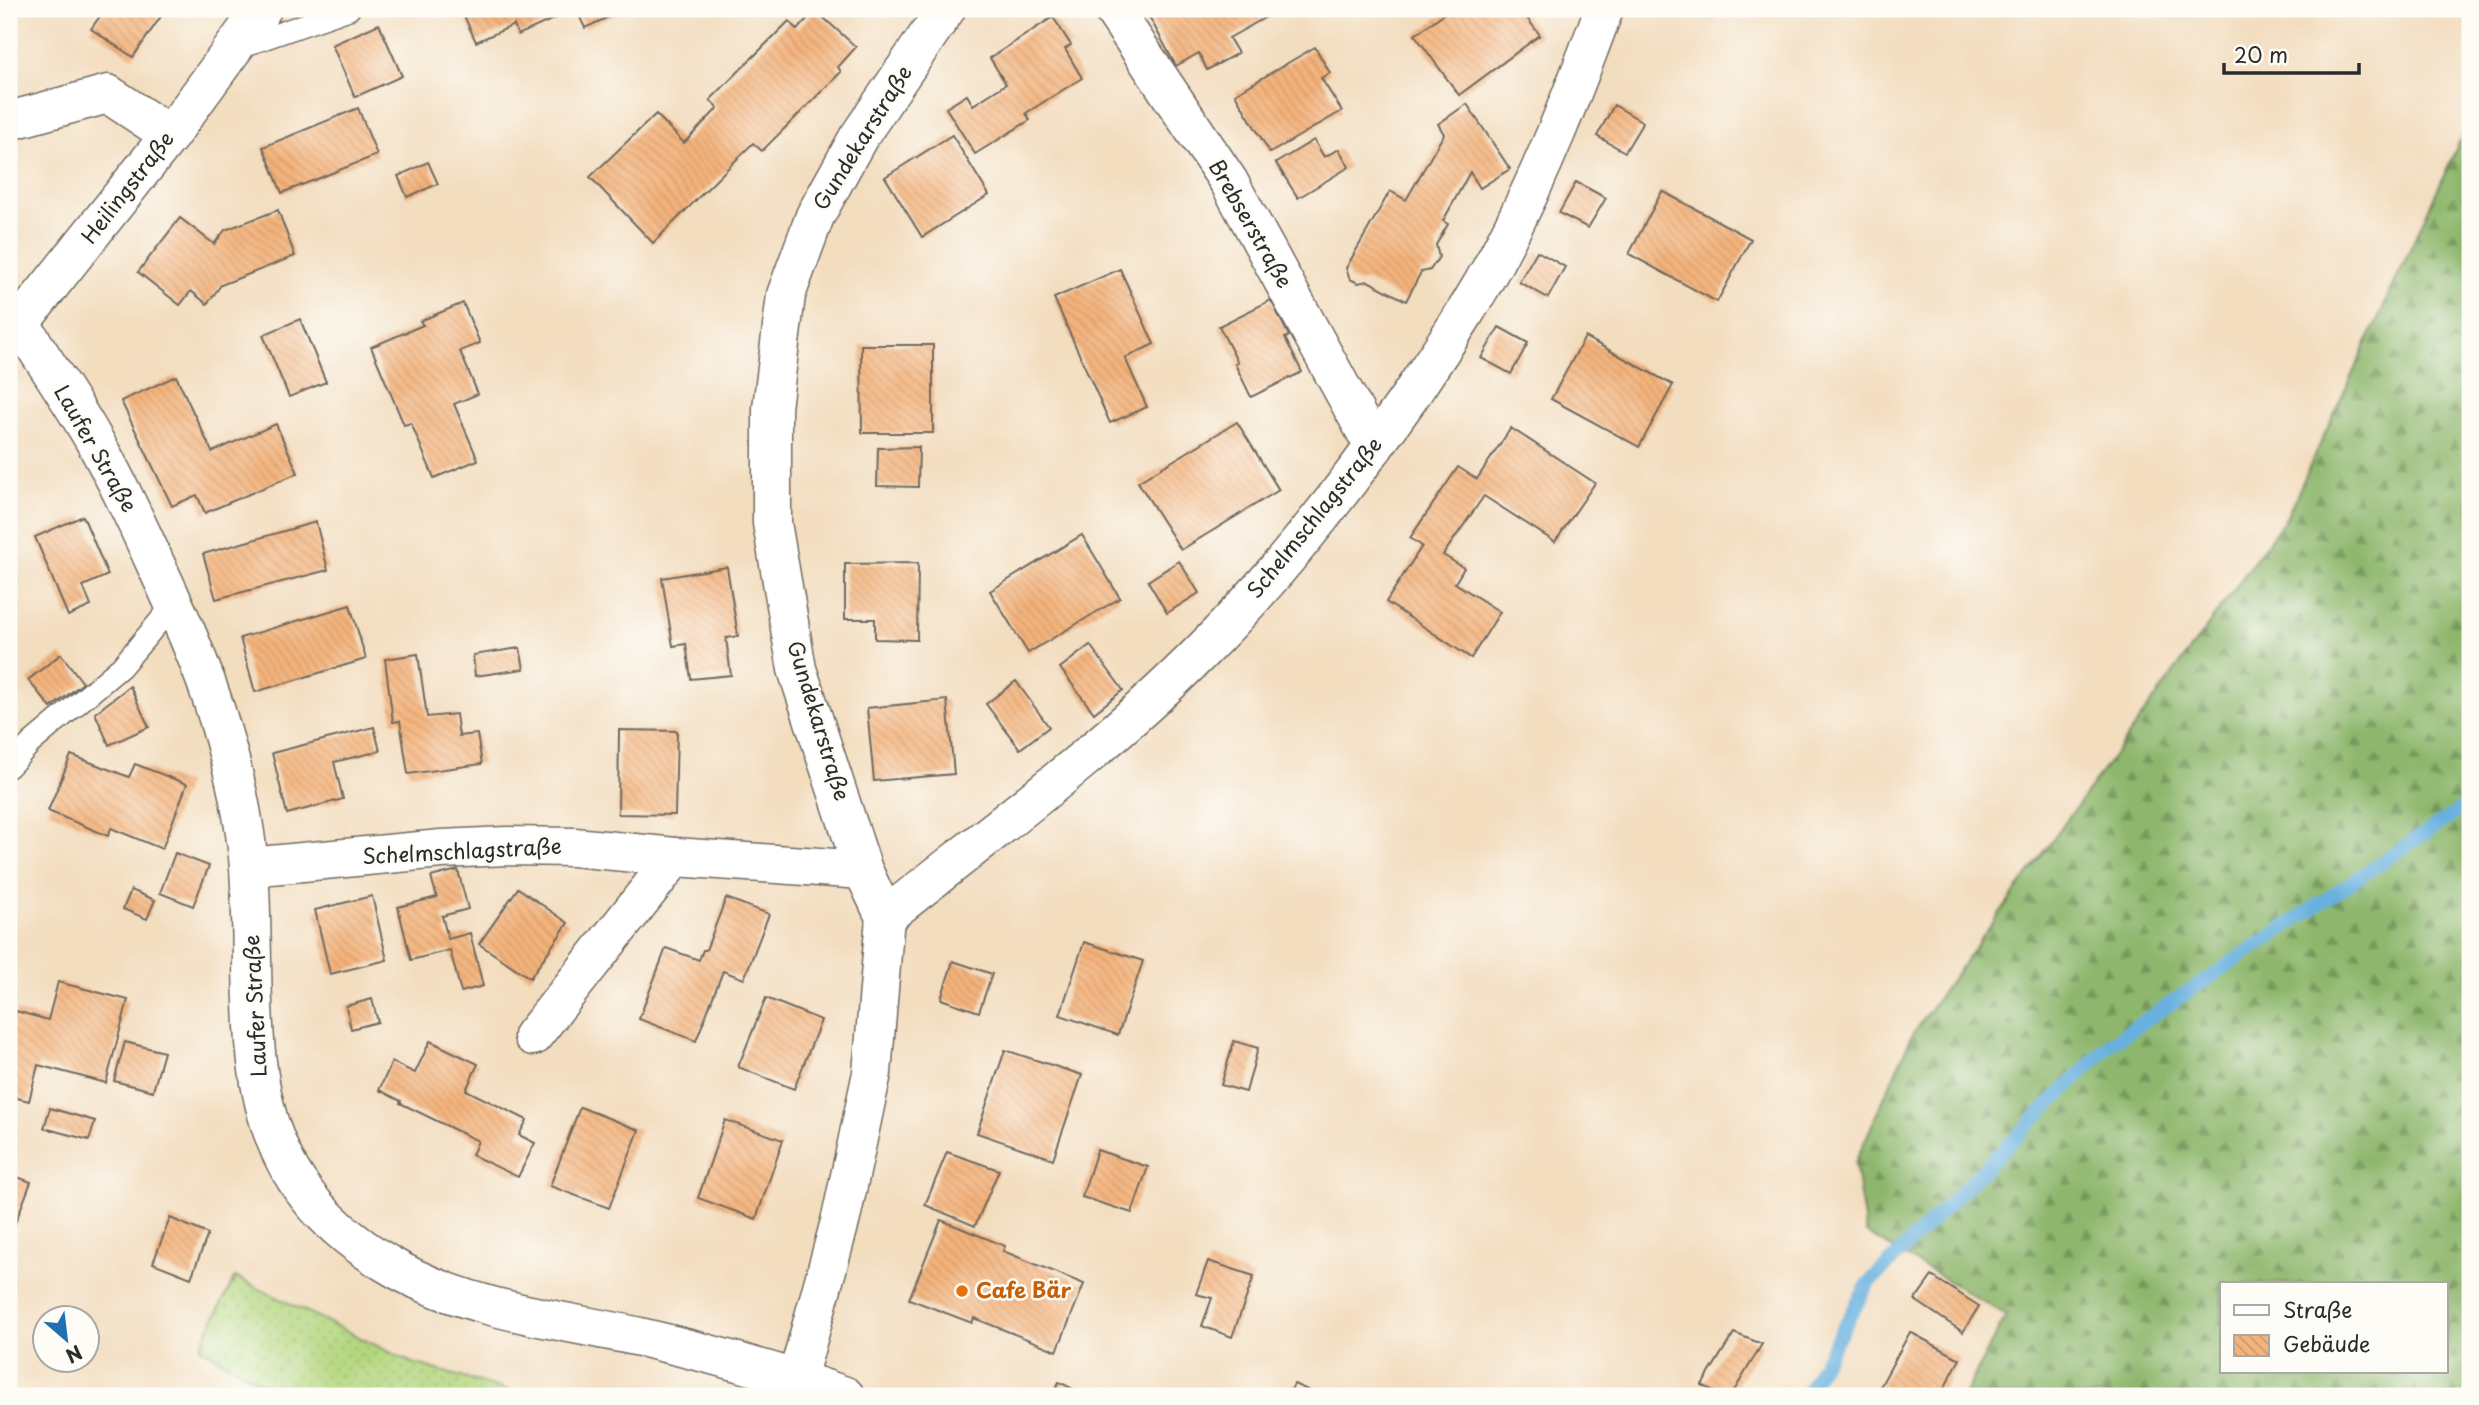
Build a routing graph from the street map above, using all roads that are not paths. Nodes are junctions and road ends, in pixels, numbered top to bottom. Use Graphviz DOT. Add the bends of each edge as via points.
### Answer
graph roads {
  1 [pos="262,9"];
  2 [pos="349,9"];
  3 [pos="946,9"];
  4 [pos="1113,9"];
  5 [pos="1604,9"];
  6 [pos="232,50"];
  7 [pos="9,121"];
  8 [pos="170,135"];
  9 [pos="15,330"];
  10 [pos="1374,447"];
  11 [pos="174,604"];
  12 [pos="9,767"];
  13 [pos="675,857"];
  14 [pos="248,867"];
  15 [pos="863,870"];
  16 [pos="885,917"];
  17 [pos="533,1036"];
  18 [pos="797,1379"];
  19 [pos="845,1396"];
  1 -- 6 [label="street, Heilingstraße"];
  2 -- 6 [label="lane"];
  3 -- 15 [label="street, Gundekarstraße" via="859,138 815,216 786,295 772,408 772,523 797,669"];
  4 -- 10 [label="street, Brebserstraße" via="1229,182"];
  5 -- 10 [label="street, Schelmschlagstraße" via="1552,145 1502,250 1441,351"];
  6 -- 8 [label="street, Heilingstraße"];
  7 -- 8 [label="street" via="108,94"];
  8 -- 9 [label="street, Heilingstraße"];
  9 -- 11 [label="street, Laufer Straße" via="94,439"];
  10 -- 16 [label="street, Schelmschlagstraße" via="1296,547 1203,651 1091,753"];
  11 -- 12 [label="lane" via="121,667"];
  11 -- 14 [label="street, Laufer Straße" via="219,720 240,804"];
  13 -- 14 [label="street, Schelmschlagstraße" via="507,846"];
  13 -- 15 [label="street, Schelmschlagstraße"];
  13 -- 17 [label="street"];
  14 -- 18 [label="street, Laufer Straße" via="257,1071 272,1134 299,1185 322,1212 367,1250 440,1290 489,1307 641,1338"];
  15 -- 16 [label="street, Gundekarstraße"];
  16 -- 18 [label="street, Gundekarstraße" via="872,1073 841,1218"];
  18 -- 19 [label="street, Laufer Straße"];
}
